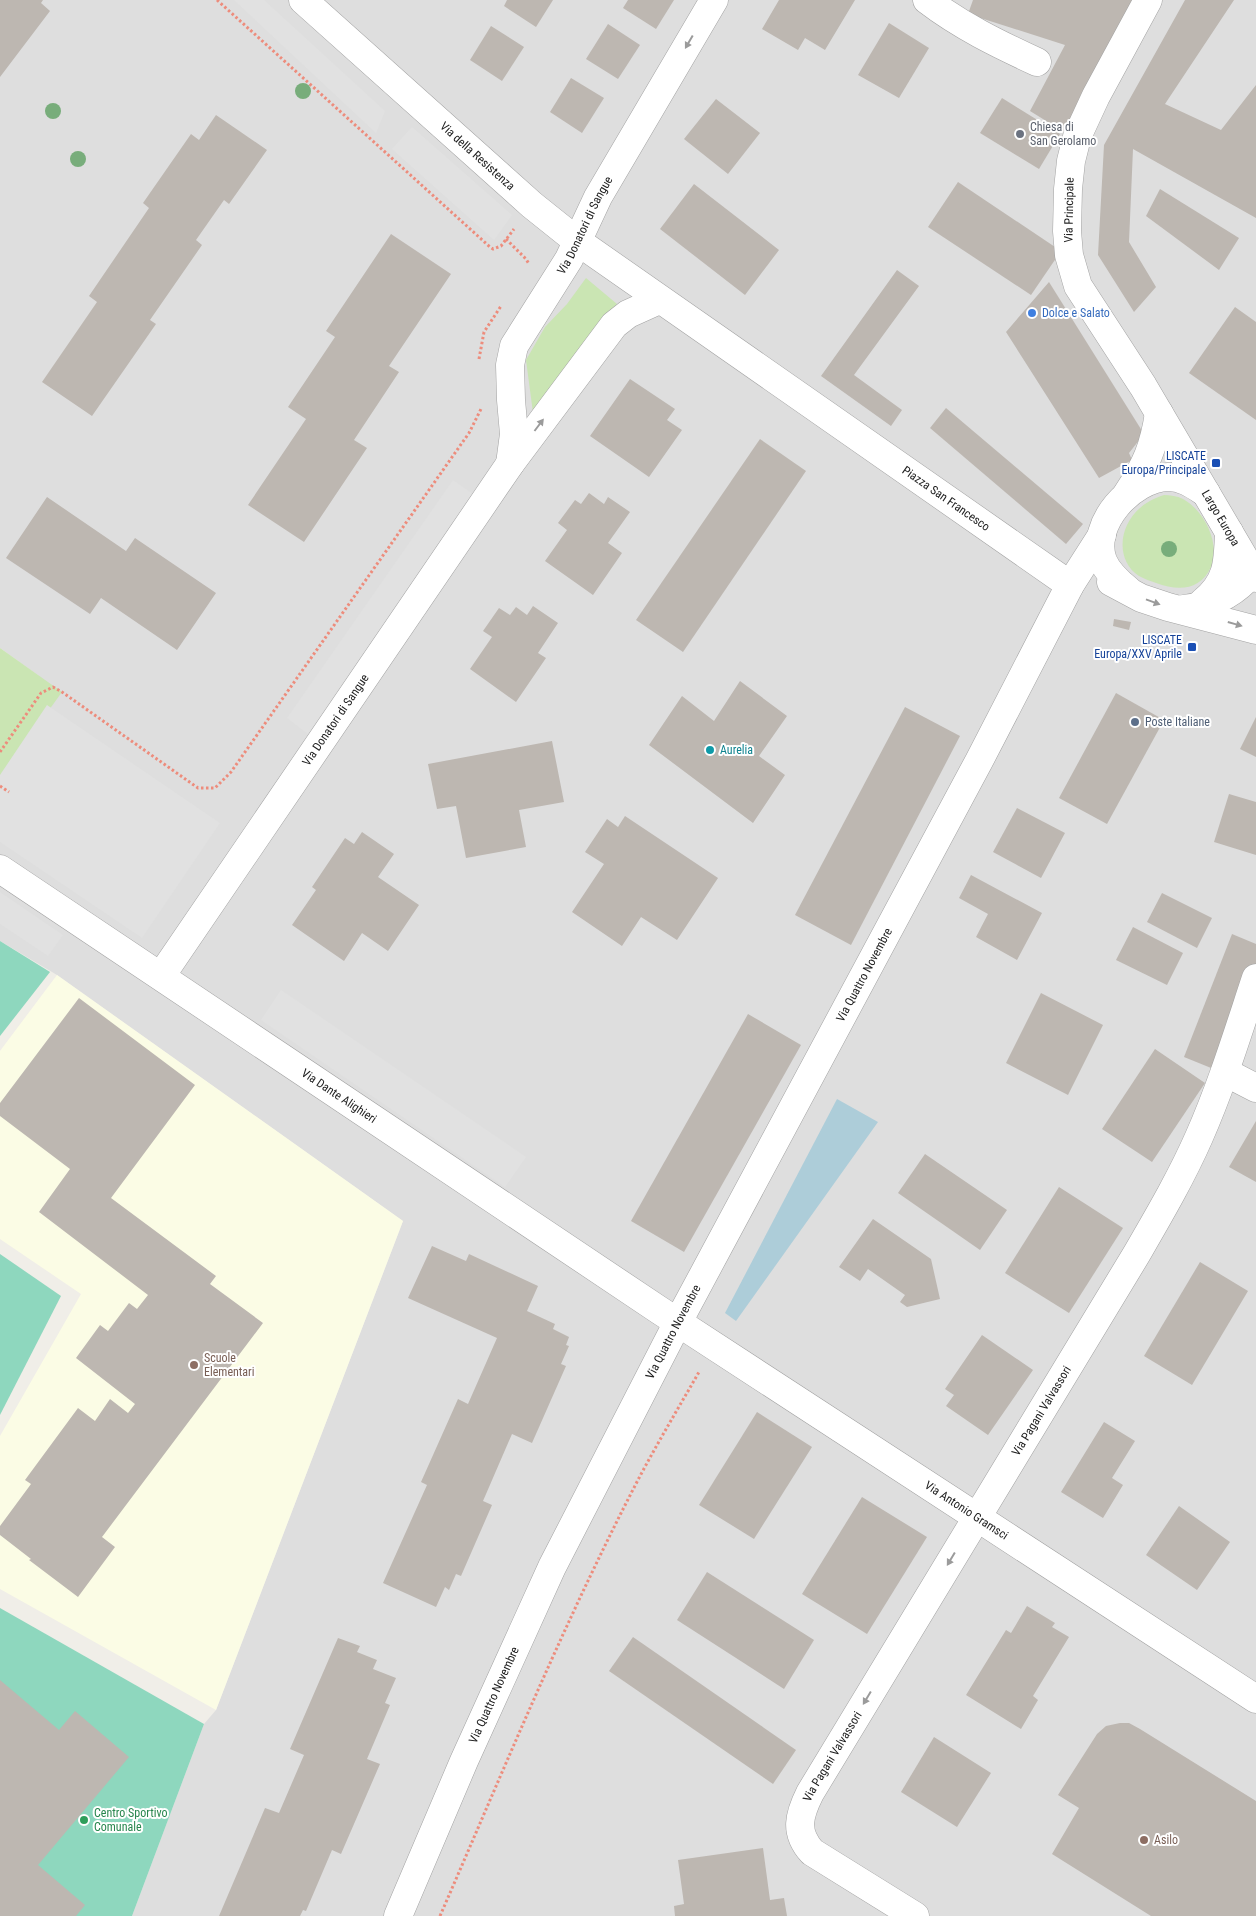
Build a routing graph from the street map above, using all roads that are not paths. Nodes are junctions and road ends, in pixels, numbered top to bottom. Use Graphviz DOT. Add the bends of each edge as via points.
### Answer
graph roads {
  1 [pos="303,0"];
  2 [pos="714,0"];
  3 [pos="927,0"];
  4 [pos="1148,0"];
  5 [pos="1037,62"];
  6 [pos="577,241"];
  7 [pos="659,300"];
  8 [pos="1159,413"];
  9 [pos="510,464"];
  10 [pos="1206,493"];
  11 [pos="1124,499"];
  12 [pos="1229,532"];
  13 [pos="1102,534"];
  14 [pos="1255,573"];
  15 [pos="1070,585"];
  16 [pos="1128,590"];
  17 [pos="1189,608"];
  18 [pos="1256,630"];
  19 [pos="0,869"];
  20 [pos="162,976"];
  21 [pos="1256,978"];
  22 [pos="1225,1072"];
  23 [pos="1256,1088"];
  24 [pos="678,1322"];
  25 [pos="976,1517"];
  26 [pos="1253,1690"];
  27 [pos="398,1916"];
  28 [pos="915,1916"];
  1 -- 6 [label="street, Via della Resistenza"];
  2 -- 6 [label="street, Via Donatori di Sangue, one-way" via="598,197"];
  3 -- 5 [label="street" via="982,36"];
  4 -- 8 [label="street, Via Principale" via="1077,137 1069,174 1067,238 1078,286"];
  6 -- 7 [label="street, Via della Resistenza"];
  6 -- 9 [label="street, Via Donatori di Sangue" via="512,355 510,378 514,434"];
  9 -- 7 [label="street, Via Donatori di Sangue, one-way" via="614,325 628,314"];
  7 -- 15 [label="street, Piazza San Francesco"];
  8 -- 10 [label="street, Via Principale"];
  8 -- 11 [label="street" via="1153,446"];
  9 -- 20 [label="street, Via Donatori di Sangue"];
  10 -- 11 [label="street, Largo Europa" via="1183,480 1167,477 1142,484"];
  10 -- 12 [label="street, Largo Europa"];
  11 -- 13 [label="street, Largo Europa" via="1111,514"];
  12 -- 14 [label="street"];
  12 -- 17 [label="street, Largo Europa" via="1228,561 1221,583 1205,601"];
  13 -- 15 [label="street, Largo Europa"];
  13 -- 16 [label="street, Largo Europa" via="1103,559 1112,575"];
  14 -- 17 [label="street" via="1217,602"];
  15 -- 16 [label="street, Largo Europa" via="1097,580"];
  15 -- 24 [label="street, Via Quattro Novembre"];
  16 -- 17 [label="street, Largo Europa, one-way" via="1141,598"];
  17 -- 18 [label="street, one-way"];
  19 -- 20 [label="street, Via Dante Alighieri"];
  20 -- 24 [label="street, Via Dante Alighieri"];
  21 -- 22 [label="street, Via Pagani Valvassori"];
  22 -- 23 [label="street"];
  22 -- 25 [label="street, Via Pagani Valvassori" via="1198,1138 1165,1204"];
  24 -- 25 [label="street, Via Antonio Gramsci"];
  24 -- 27 [label="street, Via Quattro Novembre" via="552,1567 464,1760"];
  25 -- 26 [label="street, Via Antonio Gramsci"];
  25 -- 28 [label="street, Via Pagani Valvassori, one-way" via="803,1808 800,1829 812,1852"];
}
